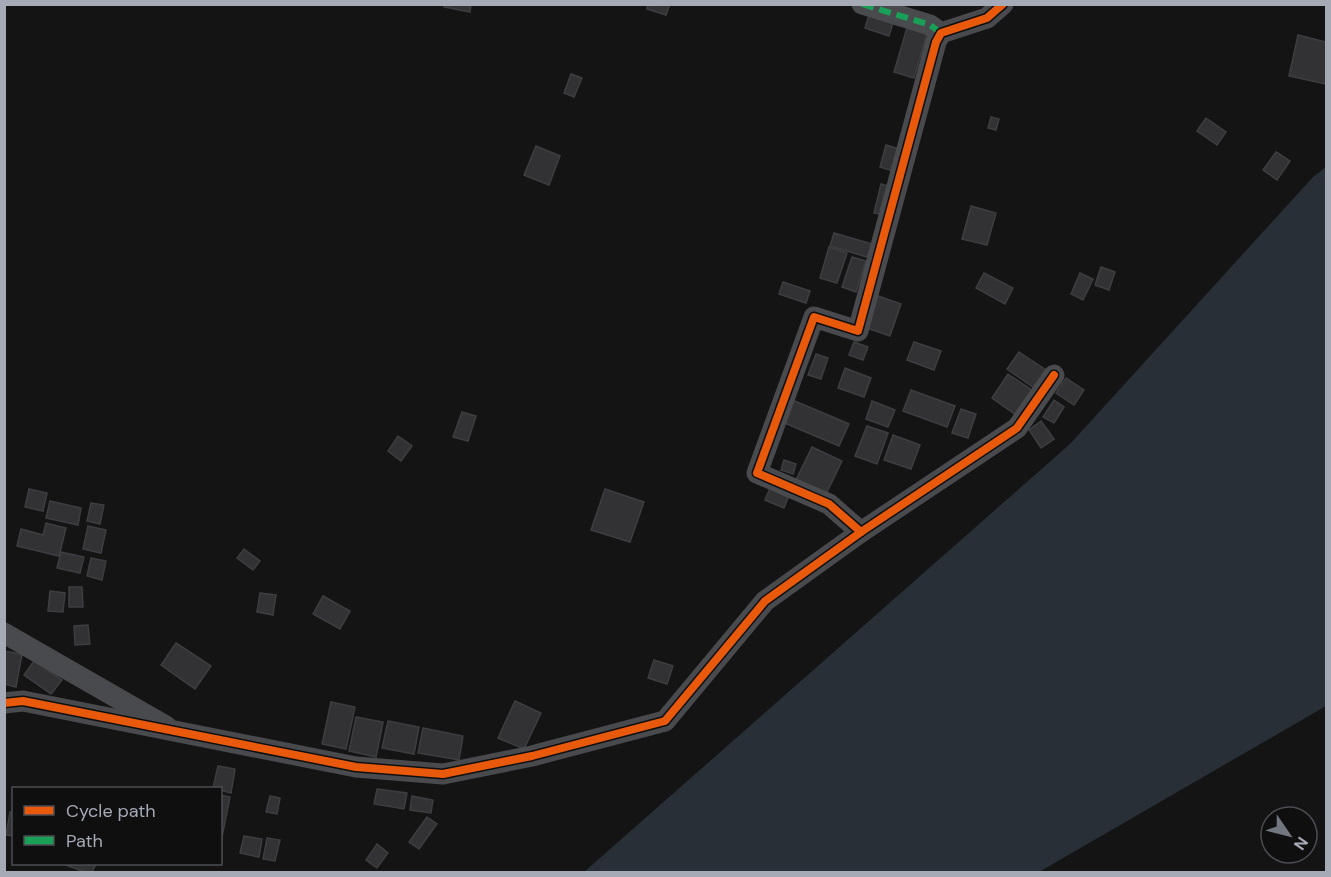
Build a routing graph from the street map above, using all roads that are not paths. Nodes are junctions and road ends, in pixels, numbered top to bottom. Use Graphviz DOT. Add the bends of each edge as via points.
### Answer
graph roads {
  1 [pos="862,4"];
  2 [pos="1003,4"];
  3 [pos="941,33"];
  4 [pos="1054,375"];
  5 [pos="861,531"];
  6 [pos="4,633"];
  7 [pos="4,703"];
  8 [pos="180,734"];
  1 -- 3 [label="street" via="930,25"];
  2 -- 3 [label="street" via="987,18"];
  3 -- 5 [label="street" via="858,331 813,317 757,473 829,504"];
  4 -- 5 [label="street" via="1017,428"];
  5 -- 8 [label="street" via="765,601 665,721 532,756 443,774 356,767"];
  6 -- 8 [label="street"];
  7 -- 8 [label="street" via="23,701"];
}
